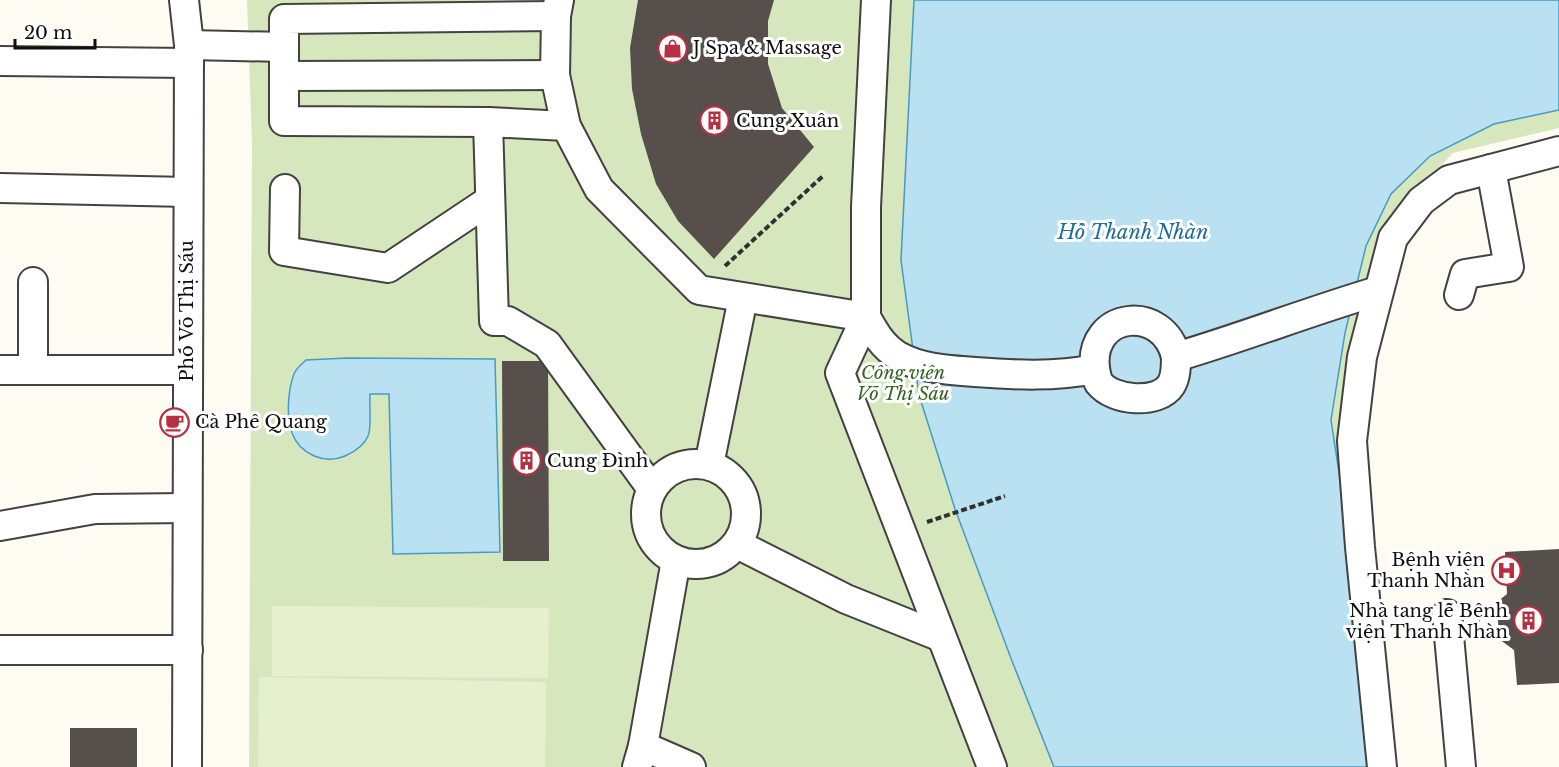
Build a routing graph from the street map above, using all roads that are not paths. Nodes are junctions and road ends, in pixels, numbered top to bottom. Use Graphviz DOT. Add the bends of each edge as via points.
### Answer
graph roads {
  1 [pos="184,0"];
  2 [pos="876,0"];
  3 [pos="557,8"];
  4 [pos="284,47"];
  5 [pos="189,54"];
  6 [pos="0,61"];
  7 [pos="555,75"];
  8 [pos="284,76"];
  9 [pos="488,122"];
  10 [pos="566,126"];
  11 [pos="1559,151"];
  12 [pos="1491,169"];
  13 [pos="0,188"];
  14 [pos="285,189"];
  15 [pos="188,192"];
  16 [pos="490,200"];
  17 [pos="33,282"];
  18 [pos="1366,294"];
  19 [pos="1459,295"];
  20 [pos="743,298"];
  21 [pos="866,317"];
  22 [pos="1176,357"];
  23 [pos="1095,369"];
  24 [pos="0,370"];
  25 [pos="33,370"];
  26 [pos="187,370"];
  27 [pos="709,465"];
  28 [pos="652,489"];
  29 [pos="187,508"];
  30 [pos="0,526"];
  31 [pos="737,544"];
  32 [pos="676,560"];
  33 [pos="1447,614"];
  34 [pos="941,637"];
  35 [pos="0,650"];
  36 [pos="188,650"];
  37 [pos="640,756"];
  38 [pos="187,767"];
  39 [pos="691,767"];
  40 [pos="992,767"];
  41 [pos="1382,767"];
  42 [pos="1461,767"];
  1 -- 5 [label="street, Phố Võ Thị Sáu"];
  2 -- 21 [label="street" via="866,207"];
  3 -- 4 [label="street" via="284,19"];
  3 -- 7 [label="street"];
  4 -- 5 [label="street"];
  4 -- 8 [label="street"];
  5 -- 6 [label="street"];
  5 -- 15 [label="street, Phố Võ Thị Sáu"];
  7 -- 8 [label="street"];
  7 -- 10 [label="street"];
  8 -- 9 [label="street" via="284,122"];
  9 -- 10 [label="street"];
  9 -- 16 [label="street"];
  10 -- 20 [label="street" via="599,189 699,290"];
  11 -- 12 [label="street"];
  12 -- 18 [label="street" via="1449,180 1421,201 1393,238"];
  12 -- 19 [label="street" via="1509,267 1465,274"];
  13 -- 15 [label="street"];
  14 -- 16 [label="street" via="284,251 388,268"];
  15 -- 26 [label="street, Phố Võ Thị Sáu"];
  16 -- 28 [label="street" via="494,321 508,321 547,344"];
  17 -- 25 [label="street"];
  18 -- 22 [label="street"];
  18 -- 41 [label="street" via="1352,441"];
  20 -- 21 [label="street"];
  20 -- 27 [label="street"];
  21 -- 23 [label="street" via="880,342 899,356 928,367 1026,376"];
  21 -- 34 [label="street" via="840,373"];
  22 -- 23 [label="street" via="1171,386 1144,398 1125,399 1114,394 1099,383"];
  22 -- 23 [label="street" via="1167,337 1154,326 1140,321 1123,322 1108,329 1096,343"];
  24 -- 25 [label="street"];
  25 -- 26 [label="street"];
  26 -- 29 [label="street, Phố Võ Thị Sáu"];
  27 -- 28 [label="street" via="676,468"];
  27 -- 31 [label="street" via="736,483 743,497 744,529"];
  28 -- 32 [label="street" via="646,505 651,538"];
  29 -- 30 [label="street" via="95,509"];
  29 -- 36 [label="street, Phố Võ Thị Sáu"];
  31 -- 32 [label="street" via="725,556 709,563"];
  31 -- 34 [label="street" via="846,599"];
  32 -- 37 [label="street"];
  33 -- 42 [label="street"];
  34 -- 40 [label="street"];
  35 -- 36 [label="street"];
  36 -- 38 [label="street, Phố Võ Thị Sáu"];
  37 -- 39 [label="street"];
}
